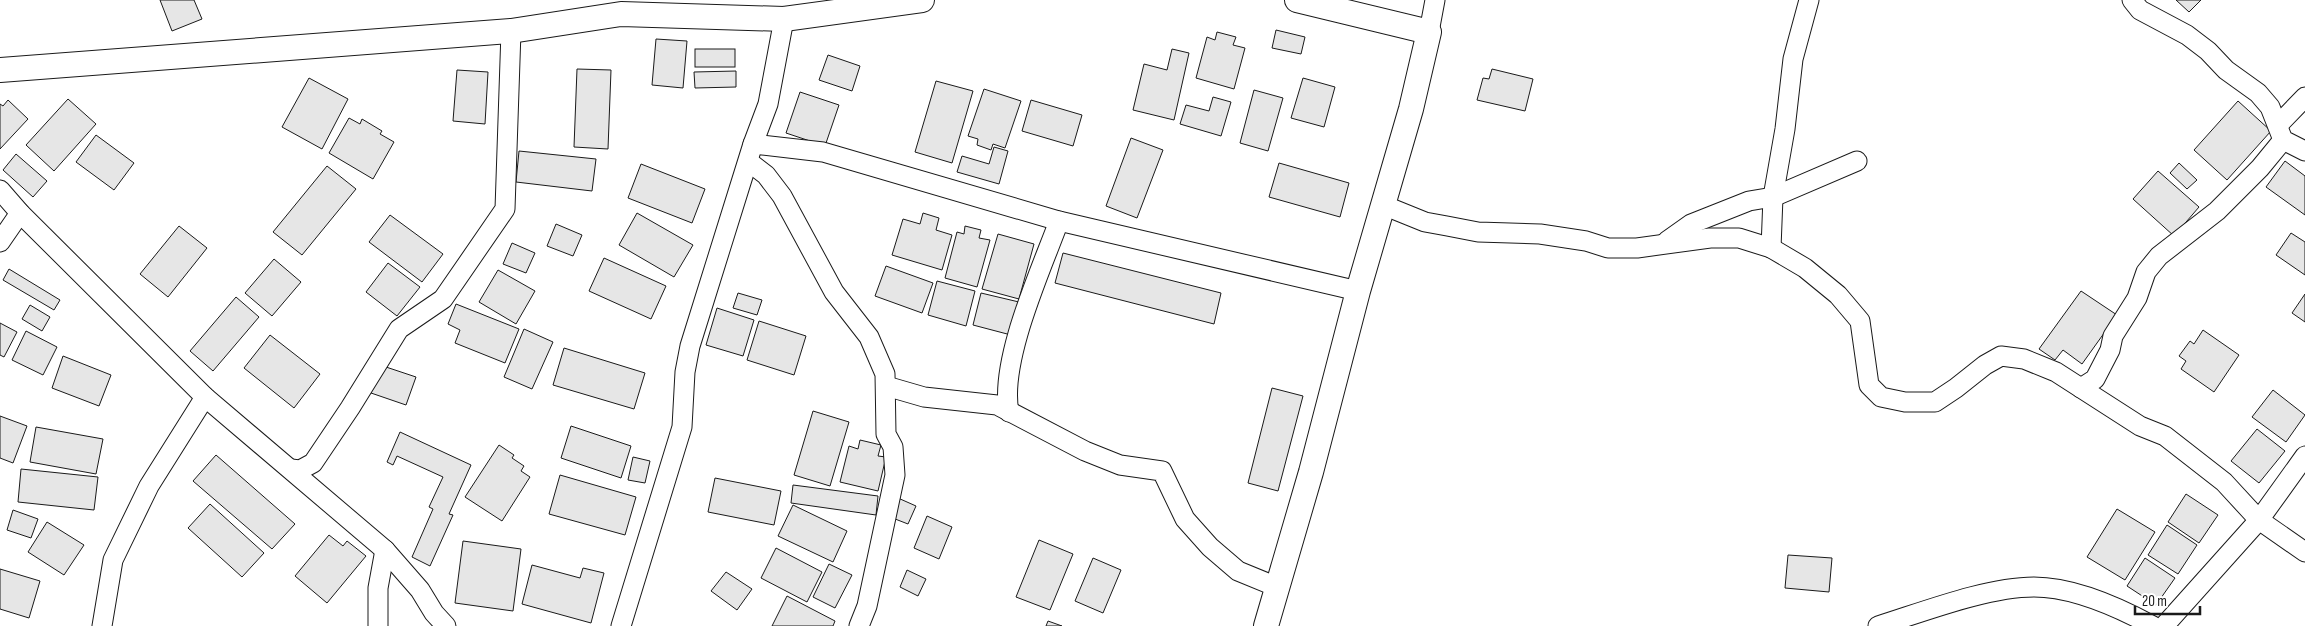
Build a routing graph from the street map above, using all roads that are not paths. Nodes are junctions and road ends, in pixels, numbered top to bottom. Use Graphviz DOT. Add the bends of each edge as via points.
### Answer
graph roads {
  1 [pos="922,0"];
  2 [pos="1297,0"];
  3 [pos="1435,0"];
  4 [pos="1809,0"];
  5 [pos="2132,0"];
  6 [pos="620,7"];
  7 [pos="784,20"];
  8 [pos="511,31"];
  9 [pos="1429,32"];
  10 [pos="0,70"];
  11 [pos="2305,97"];
  12 [pos="2280,133"];
  13 [pos="2305,151"];
  14 [pos="751,153"];
  15 [pos="1858,161"];
  16 [pos="0,190"];
  17 [pos="1773,196"];
  18 [pos="1383,206"];
  19 [pos="20,213"];
  20 [pos="1060,221"];
  21 [pos="0,242"];
  22 [pos="1662,244"];
  23 [pos="1771,248"];
  24 [pos="1358,291"];
  25 [pos="2088,384"];
  26 [pos="886,386"];
  27 [pos="205,396"];
  28 [pos="1010,412"];
  29 [pos="2305,456"];
  30 [pos="291,469"];
  31 [pos="2259,520"];
  32 [pos="386,550"];
  33 [pos="2305,552"];
  34 [pos="1277,587"];
  35 [pos="102,626"];
  36 [pos="378,626"];
  37 [pos="446,626"];
  38 [pos="621,626"];
  39 [pos="858,626"];
  40 [pos="1266,626"];
  41 [pos="1878,626"];
  42 [pos="2153,626"];
  43 [pos="2164,626"];
  1 -- 7 [label="street"];
  2 -- 9 [label="street"];
  3 -- 9 [label="street"];
  4 -- 17 [label="street" via="1794,59"];
  5 -- 12 [label="street" via="2140,10 2187,35 2226,70 2258,92 2270,107"];
  6 -- 7 [label="street"];
  6 -- 8 [label="street"];
  7 -- 14 [label="street" via="768,104"];
  8 -- 10 [label="street"];
  8 -- 30 [label="street" via="505,209 443,299 399,329 313,462 300,470"];
  9 -- 18 [label="street"];
  11 -- 12 [label="street"];
  12 -- 13 [label="street"];
  12 -- 25 [label="street" via="2260,168 2218,211 2159,256 2146,272 2137,298"];
  14 -- 20 [label="street" via="823,152"];
  14 -- 26 [label="street" via="775,185 834,292 869,337 885,374"];
  14 -- 38 [label="street" via="690,346 684,372 682,427"];
  15 -- 17 [label="street"];
  16 -- 19 [label="street"];
  17 -- 22 [label="street" via="1748,201 1691,224"];
  17 -- 23 [label="street"];
  18 -- 22 [label="street" via="1425,222 1478,232 1540,234 1608,248"];
  18 -- 24 [label="street"];
  19 -- 21 [label="street"];
  19 -- 27 [label="street"];
  20 -- 24 [label="street"];
  20 -- 28 [label="street" via="1029,300 1010,367 1006,396"];
  22 -- 23 [label="street" via="1739,238"];
  23 -- 25 [label="street" via="1805,268 1838,296 1860,321 1869,385 1881,397 1905,402 1935,402 2001,356 2024,359"];
  24 -- 34 [label="street"];
  25 -- 31 [label="street" via="2099,400 2185,450 2224,482"];
  26 -- 28 [label="street" via="924,397 997,405"];
  26 -- 39 [label="street" via="886,434 893,447 895,475 867,606"];
  27 -- 30 [label="street"];
  27 -- 35 [label="street" via="149,486 113,560"];
  28 -- 34 [label="street" via="1085,451 1120,465 1162,471 1185,518 1210,547 1238,571"];
  29 -- 31 [label="street"];
  30 -- 32 [label="street"];
  31 -- 33 [label="street"];
  31 -- 43 [label="street"];
  32 -- 36 [label="street" via="378,588"];
  32 -- 37 [label="street"];
  34 -- 40 [label="street"];
  41 -- 42 [label="street" via="1985,593 2034,587 2074,592"];
}
